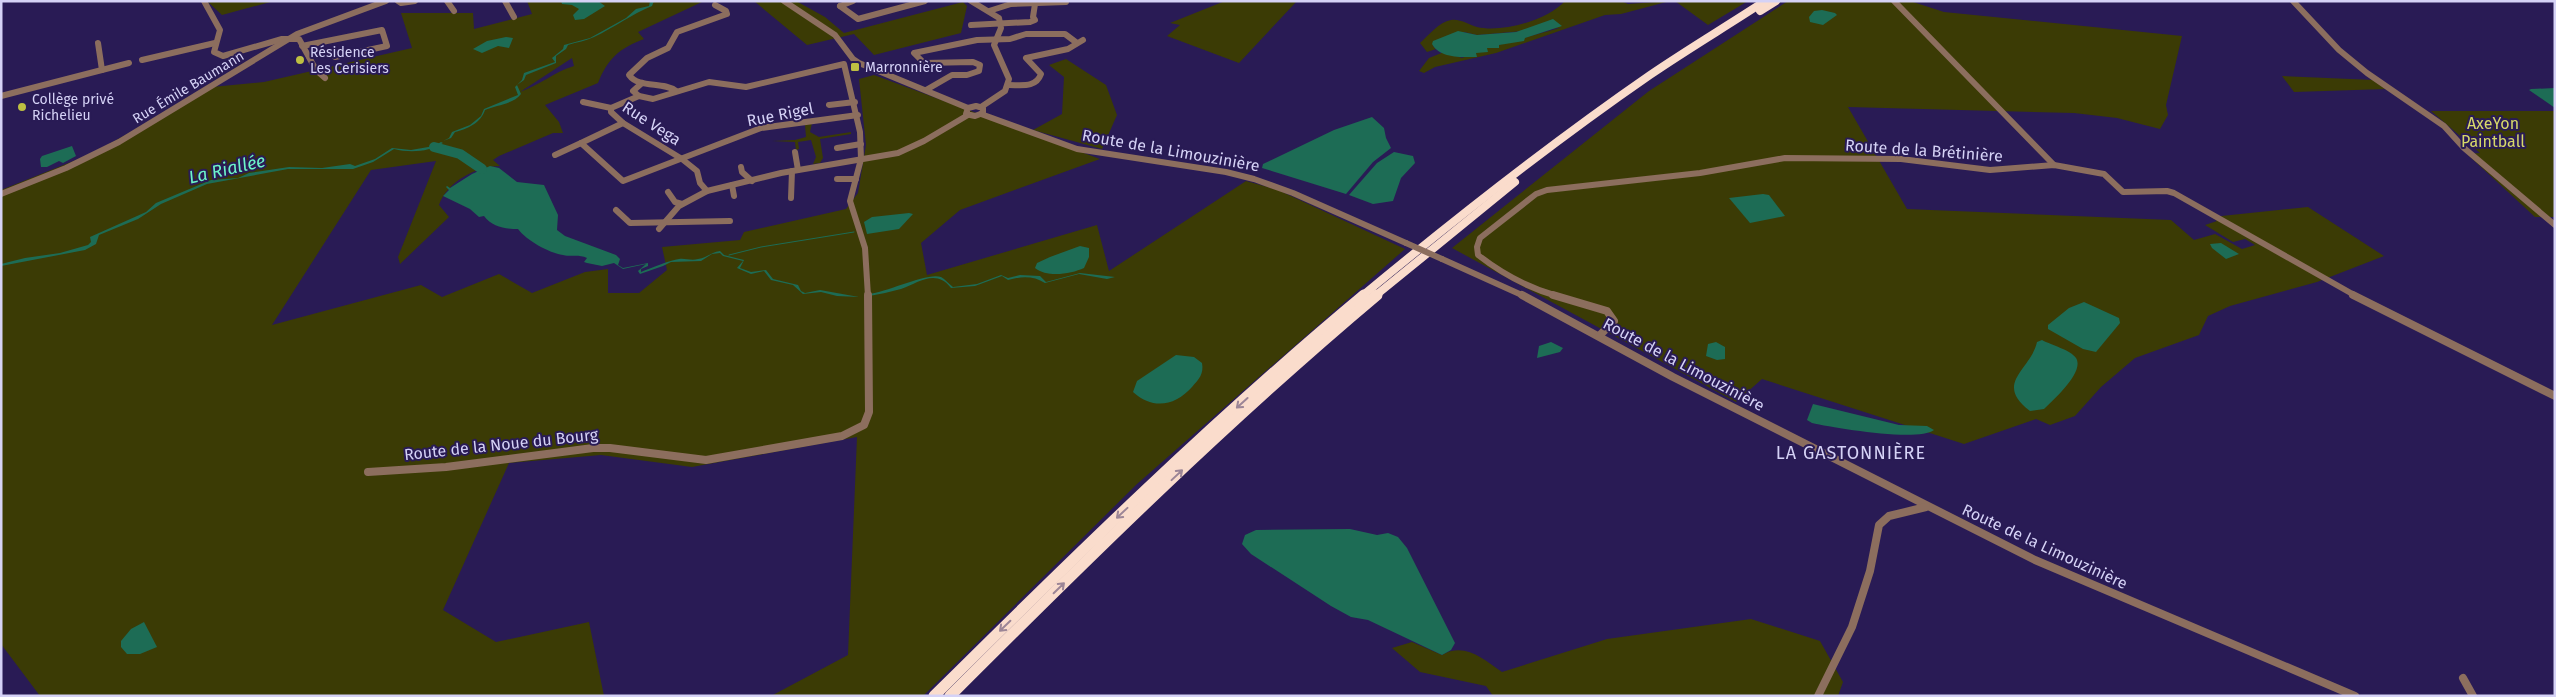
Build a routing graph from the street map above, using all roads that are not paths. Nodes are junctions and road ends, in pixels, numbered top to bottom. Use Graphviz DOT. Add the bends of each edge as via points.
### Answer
graph roads {
  1 [pos="204,1"];
  2 [pos="363,1"];
  3 [pos="386,1"];
  4 [pos="398,1"];
  5 [pos="415,1"];
  6 [pos="447,1"];
  7 [pos="505,1"];
  8 [pos="784,1"];
  9 [pos="853,1"];
  10 [pos="895,1"];
  11 [pos="925,1"];
  12 [pos="971,1"];
  13 [pos="1766,1"];
  14 [pos="1776,1"];
  15 [pos="1894,1"];
  16 [pos="2293,1"];
  17 [pos="1066,2"];
  18 [pos="1035,4"];
  19 [pos="715,5"];
  20 [pos="372,6"];
  21 [pos="901,6"];
  22 [pos="454,11"];
  23 [pos="989,11"];
  24 [pos="514,17"];
  25 [pos="1002,23"];
  26 [pos="971,24"];
  27 [pos="291,38"];
  28 [pos="995,40"];
  29 [pos="1083,40"];
  30 [pos="98,43"];
  31 [pos="215,43"];
  32 [pos="1077,43"];
  33 [pos="302,46"];
  34 [pos="335,57"];
  35 [pos="142,60"];
  36 [pos="128,63"];
  37 [pos="859,63"];
  38 [pos="844,65"];
  39 [pos="102,70"];
  40 [pos="326,78"];
  41 [pos="642,83"];
  42 [pos="1009,85"];
  43 [pos="926,90"];
  44 [pos="676,91"];
  45 [pos="1,96"];
  46 [pos="638,96"];
  47 [pos="583,102"];
  48 [pos="833,102"];
  49 [pos="855,102"];
  50 [pos="611,108"];
  51 [pos="981,111"];
  52 [pos="968,112"];
  53 [pos="858,115"];
  54 [pos="623,123"];
  55 [pos="581,143"];
  56 [pos="861,144"];
  57 [pos="837,148"];
  58 [pos="795,152"];
  59 [pos="555,155"];
  60 [pos="682,159"];
  61 [pos="861,159"];
  62 [pos="2054,165"];
  63 [pos="741,167"];
  64 [pos="795,170"];
  65 [pos="837,179"];
  66 [pos="856,179"];
  67 [pos="752,181"];
  68 [pos="732,185"];
  69 [pos="707,191"];
  70 [pos="668,192"];
  71 [pos="1,194"];
  72 [pos="734,196"];
  73 [pos="791,198"];
  74 [pos="682,204"];
  75 [pos="616,210"];
  76 [pos="730,221"];
  77 [pos="2555,225"];
  78 [pos="661,226"];
  79 [pos="1599,336"];
  80 [pos="2555,396"];
  81 [pos="368,472"];
  82 [pos="1926,506"];
  83 [pos="2463,678"];
  84 [pos="934,696"];
  85 [pos="950,696"];
  86 [pos="1818,696"];
  87 [pos="2355,696"];
  88 [pos="2473,696"];
  1 -- 31 [label="street" via="219,27 220,36"];
  2 -- 20 [label="street"];
  3 -- 20 [label="street, Rue Émile Baumann"];
  4 -- 5 [label="street"];
  6 -- 22 [label="street"];
  7 -- 24 [label="street"];
  8 -- 37 [label="street" via="835,35"];
  9 -- 21 [label="street" via="840,6 858,19"];
  10 -- 21 [label="street"];
  11 -- 21 [label="street"];
  12 -- 23 [label="street"];
  13 -- 84 [label="highway, one-way" via="1676,58 1582,124 1384,279 1170,468"];
  85 -- 14 [label="highway, one-way" via="1190,462 1406,270 1589,126"];
  15 -- 62 [label="street"];
  16 -- 77 [label="street" via="2339,50 2444,126 2464,148"];
  17 -- 18 [label="street"];
  18 -- 23 [label="street" via="1011,4"];
  18 -- 25 [label="street" via="1035,20"];
  19 -- 41 [label="street" via="726,11 724,17 677,32 668,48 647,58 629,75"];
  20 -- 27 [label="street, Rue Émile Baumann"];
  23 -- 25 [label="street"];
  25 -- 26 [label="street"];
  25 -- 28 [label="street"];
  27 -- 31 [label="street" via="223,56 214,52"];
  27 -- 33 [label="street" via="299,39"];
  27 -- 71 [label="street, Rue Émile Baumann" via="111,146"];
  28 -- 32 [label="street" via="1026,34 1065,34"];
  28 -- 42 [label="street" via="995,51 1008,74"];
  28 -- 43 [label="street" via="977,40 914,52 924,63 973,62 980,65 979,71 952,75"];
  29 -- 32 [label="street"];
  30 -- 39 [label="street"];
  31 -- 35 [label="street"];
  32 -- 42 [label="street" via="1068,50 1026,58 1041,74 1040,80 1035,84"];
  33 -- 34 [label="street" via="382,30 387,46"];
  33 -- 40 [label="street" via="316,70"];
  36 -- 39 [label="street"];
  37 -- 38 [label="street"];
  37 -- 43 [label="street"];
  38 -- 44 [label="street" via="749,87 709,82"];
  38 -- 49 [label="street, Route de la Noue du Bourg"];
  39 -- 45 [label="street"];
  41 -- 44 [label="street" via="668,85"];
  41 -- 46 [label="street" via="633,91"];
  42 -- 51 [label="street"];
  43 -- 52 [label="street"];
  44 -- 46 [label="street" via="651,100"];
  46 -- 50 [label="street"];
  47 -- 50 [label="street"];
  48 -- 49 [label="street"];
  49 -- 53 [label="street, Route de la Noue du Bourg"];
  50 -- 54 [label="street, Rue Vega"];
  51 -- 52 [label="street"];
  51 -- 79 [label="street, Route de la Limouzinière, bridge" via="1078,149 1254,179 1518,292"];
  52 -- 61 [label="street" via="908,149"];
  53 -- 56 [label="street, Route de la Noue du Bourg"];
  53 -- 60 [label="street, Rue Rigel" via="761,128"];
  54 -- 55 [label="street"];
  54 -- 60 [label="street, Rue Vega"];
  55 -- 59 [label="street"];
  55 -- 60 [label="street, Rue Rigel" via="621,180"];
  56 -- 57 [label="street"];
  56 -- 61 [label="street, Route de la Noue du Bourg"];
  58 -- 64 [label="street"];
  60 -- 69 [label="street, Rue Vega" via="696,171"];
  61 -- 64 [label="street"];
  61 -- 66 [label="street, Route de la Noue du Bourg"];
  62 -- 79 [label="street, Route de la Brétinière" via="1990,170 1901,159 1793,158 1700,173 1546,190 1536,194 1480,238 1478,255 1495,268 1554,297 1595,306 1611,314 1614,322"];
  62 -- 80 [label="street, Route de la Brétinière" via="2104,174 2123,192 2174,193 2327,282"];
  63 -- 67 [label="street"];
  64 -- 67 [label="street"];
  64 -- 73 [label="street"];
  65 -- 66 [label="street"];
  66 -- 81 [label="street, Route de la Noue du Bourg" via="850,201 865,248 869,412 864,425 856,431 706,460 593,448 446,467"];
  67 -- 68 [label="street"];
  68 -- 69 [label="street"];
  68 -- 72 [label="street"];
  69 -- 74 [label="street"];
  70 -- 74 [label="street" via="675,202"];
  74 -- 78 [label="street"];
  75 -- 78 [label="street" via="630,223"];
  76 -- 78 [label="street"];
  79 -- 82 [label="street, Route de la Limouzinière" via="1681,382"];
  82 -- 86 [label="street" via="1889,516 1880,525 1870,572 1852,627"];
  82 -- 87 [label="street, Route de la Limouzinière" via="2067,575"];
  83 -- 88 [label="street"];
}
